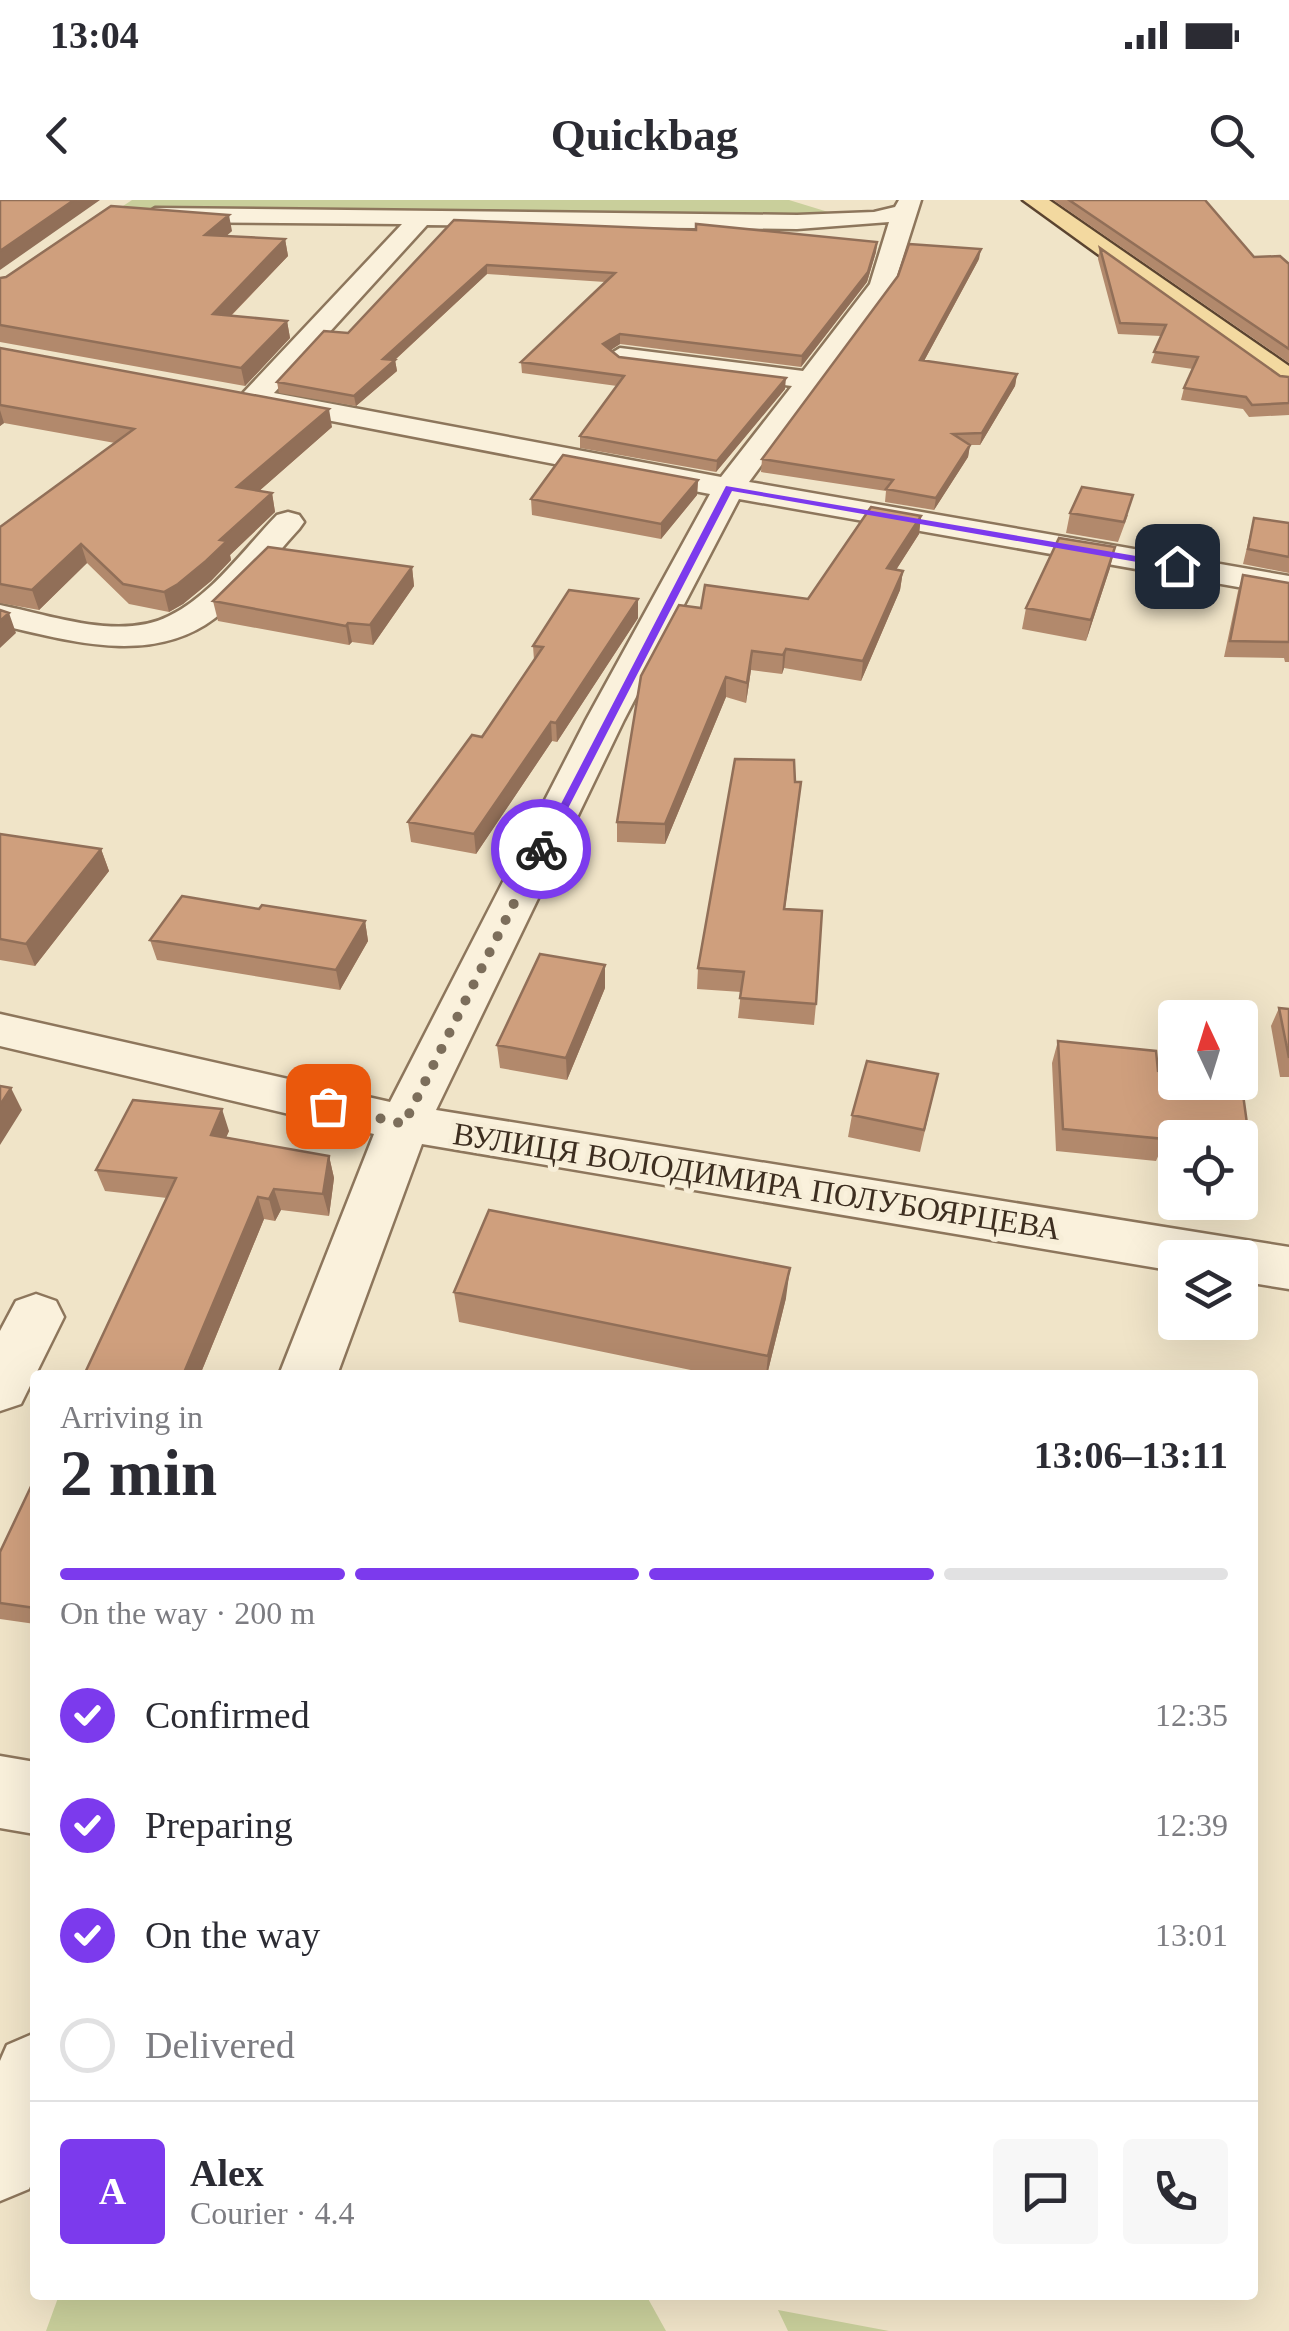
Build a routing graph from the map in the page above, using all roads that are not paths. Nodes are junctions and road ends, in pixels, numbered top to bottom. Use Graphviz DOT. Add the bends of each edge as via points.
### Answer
graph roads {
  1 [pos="1034,200"];
  2 [pos="906,206"];
  3 [pos="129,213"];
  4 [pos="421,218"];
  5 [pos="620,356"];
  6 [pos="1289,379"];
  7 [pos="812,380"];
  8 [pos="729,488"];
  9 [pos="288,522"];
  10 [pos="1289,586"];
  11 [pos="0,615"];
  12 [pos="0,1030"];
  13 [pos="404,1124"];
  14 [pos="1158,1247"];
  15 [pos="1258,1263"];
  16 [pos="1289,1268"];
  17 [pos="36,1317"];
  18 [pos="310,1370"];
  19 [pos="0,1387"];
  20 [pos="0,1792"];
  21 [pos="30,1797"];
  22 [pos="30,2085"];
  23 [pos="0,2160"];
  1 -- 6 [label="main road"];
  2 -- 4 [label="street" via="874,219 796,222"];
  2 -- 7 [label="street" via="882,285"];
  3 -- 4 [label="street"];
  4 -- 8 [label="street" via="244,396"];
  5 -- 7 [label="street"];
  7 -- 8 [label="street"];
  8 -- 10 [label="street"];
  8 -- 13 [label="street"];
  9 -- 11 [label="street" via="200,613 154,635 101,636"];
  12 -- 13 [label="street, ВУЛИЦЯ ВОЛОДИМИРА ПОЛУБОЯРЦЕВА"];
  13 -- 14 [label="street, ВУЛИЦЯ ВОЛОДИМИРА ПОЛУБОЯРЦЕВА"];
  13 -- 18 [label="street"];
  15 -- 16 [label="street"];
  17 -- 19 [label="street"];
  20 -- 21 [label="street"];
  22 -- 23 [label="street"];
}
